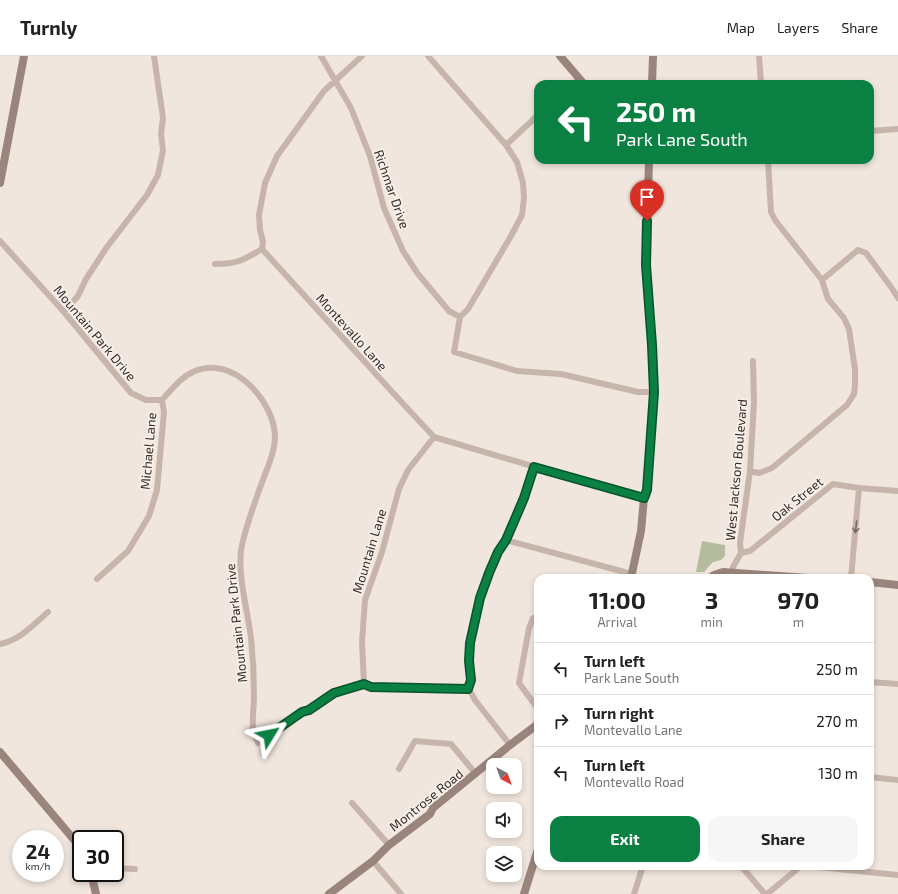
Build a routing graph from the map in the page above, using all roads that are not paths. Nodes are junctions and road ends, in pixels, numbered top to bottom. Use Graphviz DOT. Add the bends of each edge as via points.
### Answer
graph roads {
  1 [pos="24,56"];
  2 [pos="154,56"];
  3 [pos="321,56"];
  4 [pos="362,56"];
  5 [pos="428,56"];
  6 [pos="560,56"];
  7 [pos="653,56"];
  8 [pos="759,56"];
  9 [pos="335,79"];
  10 [pos="578,80"];
  11 [pos="652,80"];
  12 [pos="761,80"];
  13 [pos="534,119"];
  14 [pos="898,129"];
  15 [pos="874,131"];
  16 [pos="506,145"];
  17 [pos="648,164"];
  18 [pos="768,164"];
  19 [pos="0,183"];
  20 [pos="0,241"];
  21 [pos="262,249"];
  22 [pos="215,264"];
  23 [pos="822,280"];
  24 [pos="898,298"];
  25 [pos="64,312"];
  26 [pos="460,317"];
  27 [pos="753,361"];
  28 [pos="654,392"];
  29 [pos="162,400"];
  30 [pos="434,437"];
  31 [pos="534,467"];
  32 [pos="750,472"];
  33 [pos="859,488"];
  34 [pos="898,491"];
  35 [pos="644,498"];
  36 [pos="506,540"];
  37 [pos="741,553"];
  38 [pos="625,574"];
  39 [pos="632,574"];
  40 [pos="717,574"];
  41 [pos="728,574"];
  42 [pos="731,574"];
  43 [pos="851,574"];
  44 [pos="97,579"];
  45 [pos="874,582"];
  46 [pos="898,585"];
  47 [pos="48,612"];
  48 [pos="534,618"];
  49 [pos="0,644"];
  50 [pos="874,682"];
  51 [pos="364,684"];
  52 [pos="898,684"];
  53 [pos="468,689"];
  54 [pos="534,704"];
  55 [pos="534,727"];
  56 [pos="510,745"];
  57 [pos="0,752"];
  58 [pos="399,770"];
  59 [pos="476,774"];
  60 [pos="874,777"];
  61 [pos="898,780"];
  62 [pos="352,803"];
  63 [pos="72,837"];
  64 [pos="389,845"];
  65 [pos="373,861"];
  66 [pos="534,862"];
  67 [pos="124,868"];
  68 [pos="135,869"];
  69 [pos="642,870"];
  70 [pos="745,870"];
  71 [pos="796,870"];
  72 [pos="848,870"];
  73 [pos="898,875"];
  74 [pos="93,882"];
  75 [pos="96,894"];
  76 [pos="329,894"];
  77 [pos="401,894"];
  78 [pos="524,894"];
  79 [pos="634,894"];
  80 [pos="766,894"];
  1 -- 19 [label="main road"];
  2 -- 25 [label="street" via="163,118 163,150 158,175 147,195 107,247 78,296"];
  3 -- 9 [label="street, Richmar Drive"];
  4 -- 9 [label="street"];
  5 -- 16 [label="street"];
  6 -- 10 [label="main road"];
  7 -- 11 [label="main road"];
  8 -- 12 [label="street"];
  9 -- 21 [label="street" via="277,156 265,183 259,215"];
  9 -- 26 [label="street, Richmar Drive" via="351,108 370,156 384,208 403,251 418,274 449,311"];
  13 -- 16 [label="street"];
  14 -- 15 [label="street"];
  16 -- 26 [label="street" via="517,162 523,183 522,215 468,309"];
  17 -- 28 [label="main road" via="646,265"];
  18 -- 23 [label="street" via="771,212"];
  20 -- 25 [label="street, Mountain Park Drive"];
  21 -- 22 [label="street" via="243,260"];
  21 -- 30 [label="street, Montevallo Lane"];
  23 -- 24 [label="street" via="858,250 866,253"];
  23 -- 32 [label="street" via="828,298 844,318 849,329 855,369 854,394 847,405 772,468 759,473"];
  25 -- 29 [label="street, Mountain Park Drive" via="131,393 146,400"];
  26 -- 28 [label="street" via="454,352 517,371 561,374 638,392"];
  27 -- 32 [label="street, West Jackson Boulevard" via="754,402"];
  28 -- 35 [label="main road" via="647,490"];
  29 -- 44 [label="street, Michael Lane" via="164,412 157,490 149,516 128,551"];
  29 -- 51 [label="street, Mountain Park Drive" via="177,382 195,371 203,368 219,369 239,376 262,398 270,412 275,435 274,448 248,520 241,547 240,565 251,639 253,730 258,743 334,693"];
  30 -- 31 [label="street, Montevallo Lane"];
  30 -- 51 [label="street, Mountain Lane" via="408,470 398,489 382,552 365,600 362,642"];
  31 -- 35 [label="street, Montevallo Lane"];
  31 -- 36 [label="street"];
  32 -- 37 [label="street, West Jackson Boulevard" via="740,543"];
  33 -- 34 [label="street, Oak Street"];
  33 -- 37 [label="street, Oak Street" via="833,484 750,552"];
  33 -- 43 [label="street, one-way"];
  35 -- 39 [label="main road" via="641,531"];
  36 -- 38 [label="street"];
  36 -- 53 [label="street" via="498,552 480,598 470,643 471,680"];
  37 -- 42 [label="street, West Jackson Boulevard" via="732,567"];
  40 -- 41 [label="main road"];
  45 -- 46 [label="main road"];
  47 -- 49 [label="street" via="26,632"];
  48 -- 54 [label="street" via="528,628 519,684"];
  50 -- 52 [label="street"];
  51 -- 53 [label="street, Mountain Park Drive" via="371,687"];
  53 -- 56 [label="street"];
  55 -- 56 [label="main road, Montrose Road"];
  56 -- 59 [label="main road, Montrose Road"];
  57 -- 63 [label="main road"];
  58 -- 59 [label="street" via="415,742 451,744"];
  59 -- 64 [label="main road, Montrose Road"];
  60 -- 61 [label="street"];
  62 -- 64 [label="street"];
  64 -- 65 [label="main road, Montrose Road"];
  65 -- 76 [label="main road, Montrose Road"];
  65 -- 77 [label="street"];
  66 -- 78 [label="main road"];
  67 -- 68 [label="street"];
  69 -- 79 [label="street"];
  70 -- 80 [label="street"];
  71 -- 80 [label="street"];
  72 -- 73 [label="street"];
  74 -- 75 [label="main road"];
}
